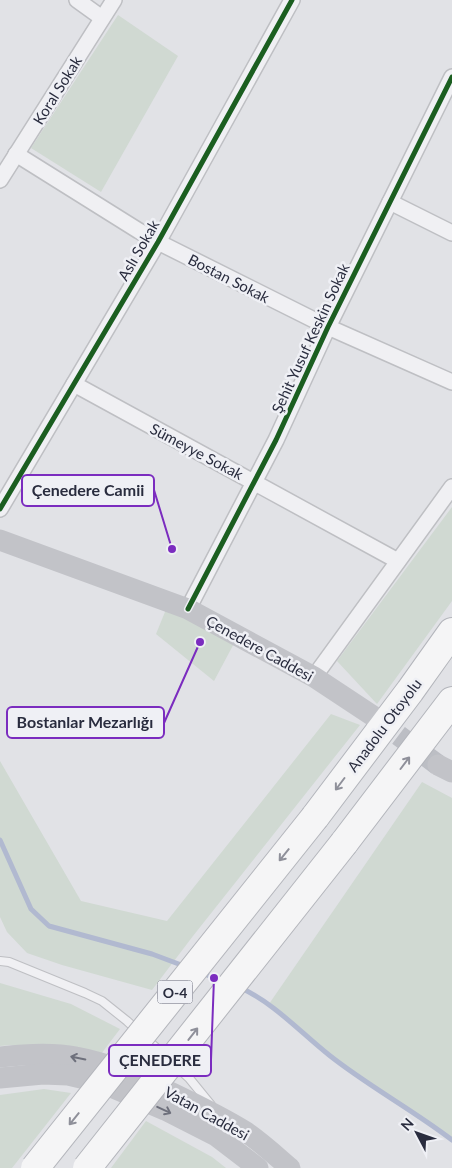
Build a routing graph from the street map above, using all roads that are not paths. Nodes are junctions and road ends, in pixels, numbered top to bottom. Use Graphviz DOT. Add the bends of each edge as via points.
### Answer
graph roads {
  1 [pos="77,0"];
  2 [pos="114,0"];
  3 [pos="292,0"];
  4 [pos="102,18"];
  5 [pos="452,77"];
  6 [pos="16,154"];
  7 [pos="0,180"];
  8 [pos="390,202"];
  9 [pos="452,233"];
  10 [pos="158,242"];
  11 [pos="328,327"];
  12 [pos="452,382"];
  13 [pos="74,384"];
  14 [pos="254,482"];
  15 [pos="452,486"];
  16 [pos="0,509"];
  17 [pos="0,540"];
  18 [pos="398,561"];
  19 [pos="188,608"];
  20 [pos="452,632"];
  21 [pos="314,677"];
  22 [pos="452,701"];
  23 [pos="374,716"];
  24 [pos="0,961"];
  25 [pos="0,1057"];
  26 [pos="0,1078"];
  27 [pos="220,1128"];
  28 [pos="35,1168"];
  29 [pos="87,1168"];
  30 [pos="258,1168"];
  31 [pos="290,1168"];
  1 -- 4 [label="street"];
  2 -- 4 [label="street, Koral Sokak"];
  3 -- 10 [label="street, Aslı Sokak"];
  4 -- 6 [label="street, Koral Sokak"];
  5 -- 8 [label="street, Şehit Yusuf Keskin Sokak"];
  6 -- 7 [label="street, Koral Sokak"];
  6 -- 10 [label="street, Bostan Sokak"];
  8 -- 9 [label="street"];
  8 -- 11 [label="street, Şehit Yusuf Keskin Sokak"];
  10 -- 11 [label="street, Bostan Sokak"];
  10 -- 13 [label="street, Aslı Sokak"];
  11 -- 12 [label="street, Bostan Sokak"];
  11 -- 14 [label="street, Şehit Yusuf Keskin Sokak"];
  13 -- 14 [label="street, Sümeyye Sokak"];
  13 -- 16 [label="street, Aslı Sokak"];
  14 -- 18 [label="street, Sümeyye Sokak"];
  14 -- 19 [label="street, Şehit Yusuf Keskin Sokak"];
  15 -- 18 [label="street"];
  17 -- 19 [label="main road, Çenedere Caddesi"];
  18 -- 21 [label="street"];
  19 -- 21 [label="main road, Çenedere Caddesi"];
  20 -- 28 [label="highway, Anadolu Otoyolu / O-4, one-way, bridge" via="315,817"];
  21 -- 23 [label="main road, Çenedere Caddesi"];
  29 -- 22 [label="highway, O-4, one-way, bridge" via="344,844"];
  24 -- 27 [label="lane" via="102,1001 189,1078"];
  27 -- 25 [label="main road, Vatan Caddesi, one-way" via="196,1104 106,1065 51,1055"];
  26 -- 27 [label="main road, Vatan Caddesi, one-way" via="68,1075 102,1083 165,1110"];
  27 -- 30 [label="main road, Vatan Caddesi"];
  27 -- 31 [label="main road, Vatan Caddesi" via="247,1133"];
}
